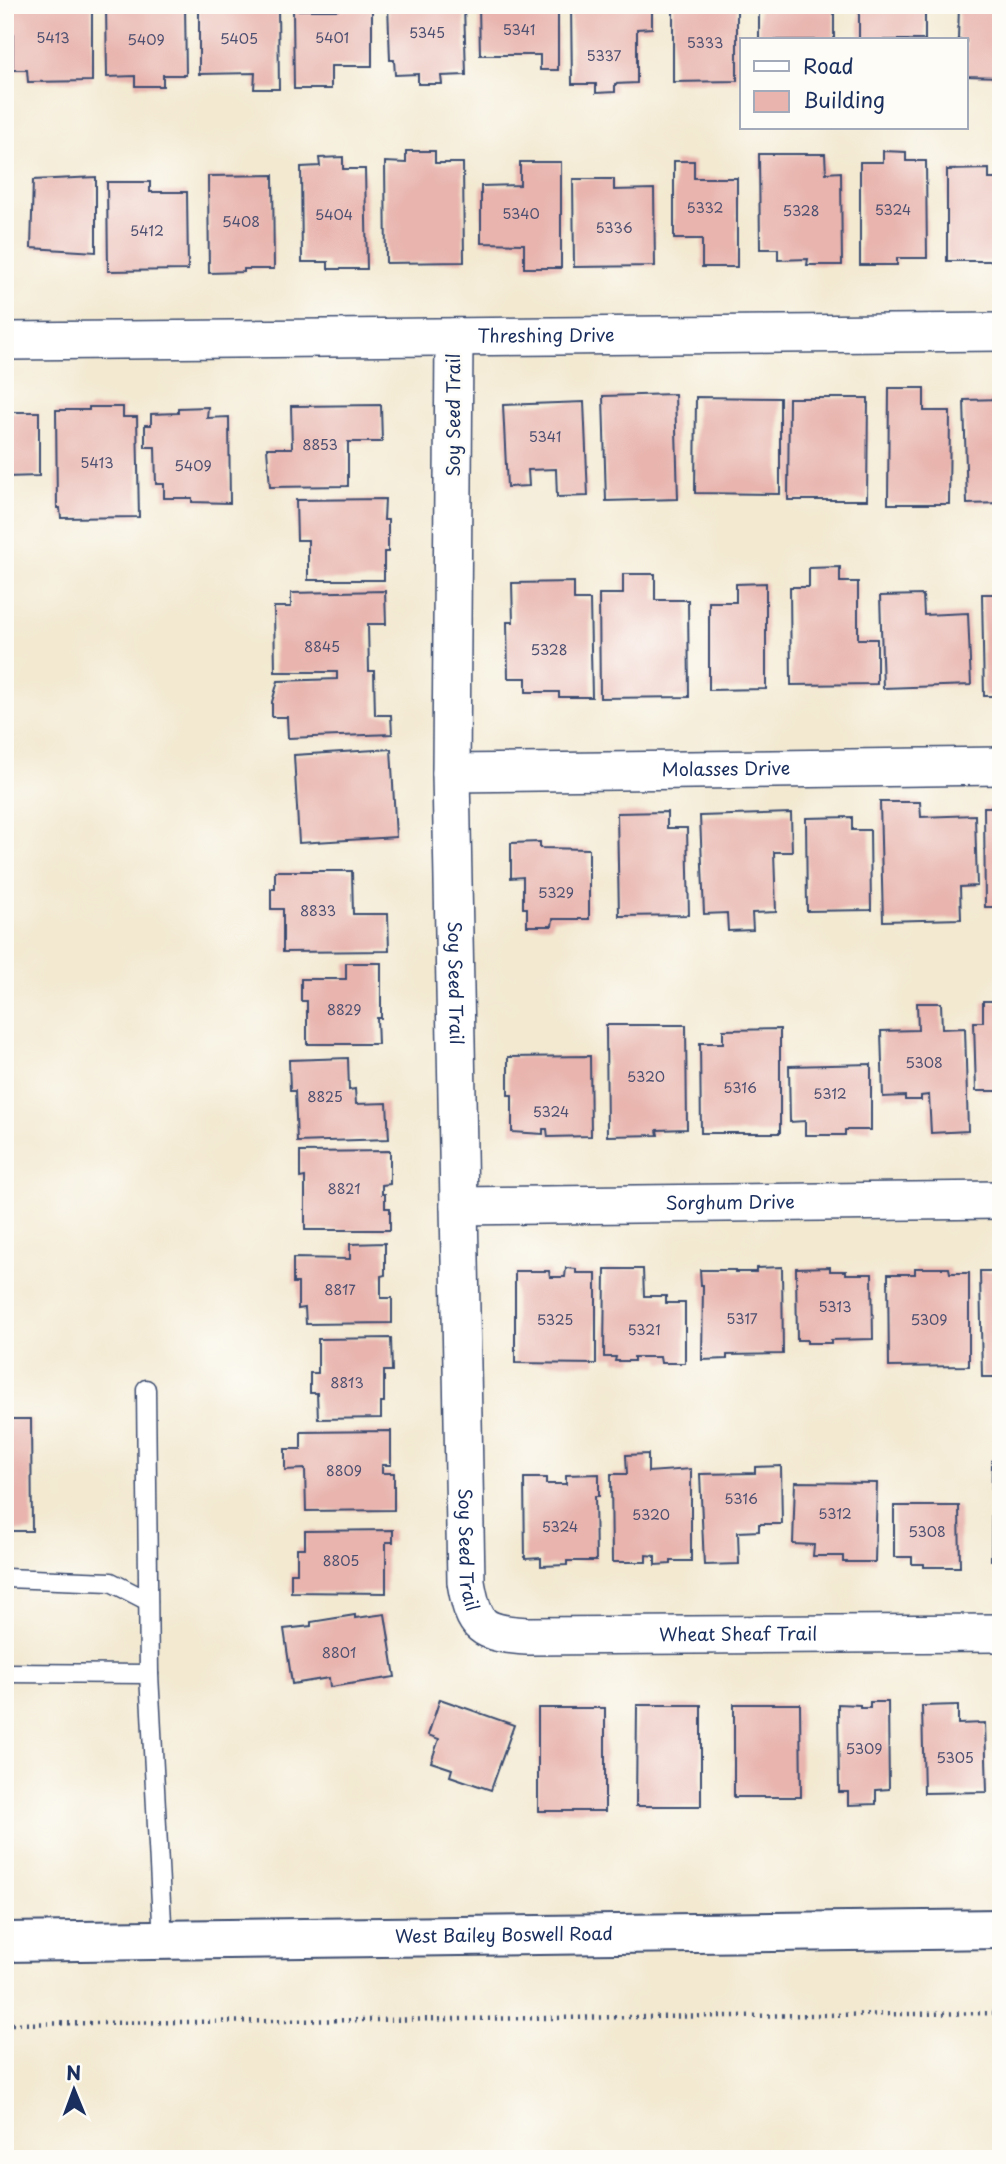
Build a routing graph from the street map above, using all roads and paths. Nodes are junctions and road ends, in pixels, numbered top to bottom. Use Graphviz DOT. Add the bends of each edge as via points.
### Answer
graph roads {
  1 [pos="1001,332"];
  2 [pos="454,337"];
  3 [pos="5,341"];
  4 [pos="1001,766"];
  5 [pos="451,772"];
  6 [pos="1001,1200"];
  7 [pos="459,1206"];
  8 [pos="146,1389"];
  9 [pos="5,1578"];
  10 [pos="148,1601"];
  11 [pos="479,1625"];
  12 [pos="1001,1633"];
  13 [pos="5,1673"];
  14 [pos="149,1674"];
  15 [pos="1001,1929"];
  16 [pos="163,1941"];
  17 [pos="5,1942"];
  18 [pos="1001,2013"];
  19 [pos="5,2024"];
  1 -- 2 [label="street, Threshing Drive"];
  2 -- 3 [label="street, Threshing Drive"];
  2 -- 5 [label="street, Soy Seed Trail"];
  4 -- 5 [label="street, Molasses Drive"];
  5 -- 7 [label="street, Soy Seed Trail"];
  6 -- 7 [label="street, Sorghum Drive"];
  7 -- 11 [label="street, Soy Seed Trail" via="466,1582"];
  8 -- 10 [label="lane"];
  9 -- 10 [label="lane" via="111,1582"];
  10 -- 14 [label="lane"];
  11 -- 12 [label="street, Wheat Sheaf Trail" via="497,1634 527,1636"];
  13 -- 14 [label="lane"];
  14 -- 16 [label="lane"];
  15 -- 16 [label="main road, West Bailey Boswell Road"];
  16 -- 17 [label="main road, West Bailey Boswell Road"];
  18 -- 19 [label="path"];
}
